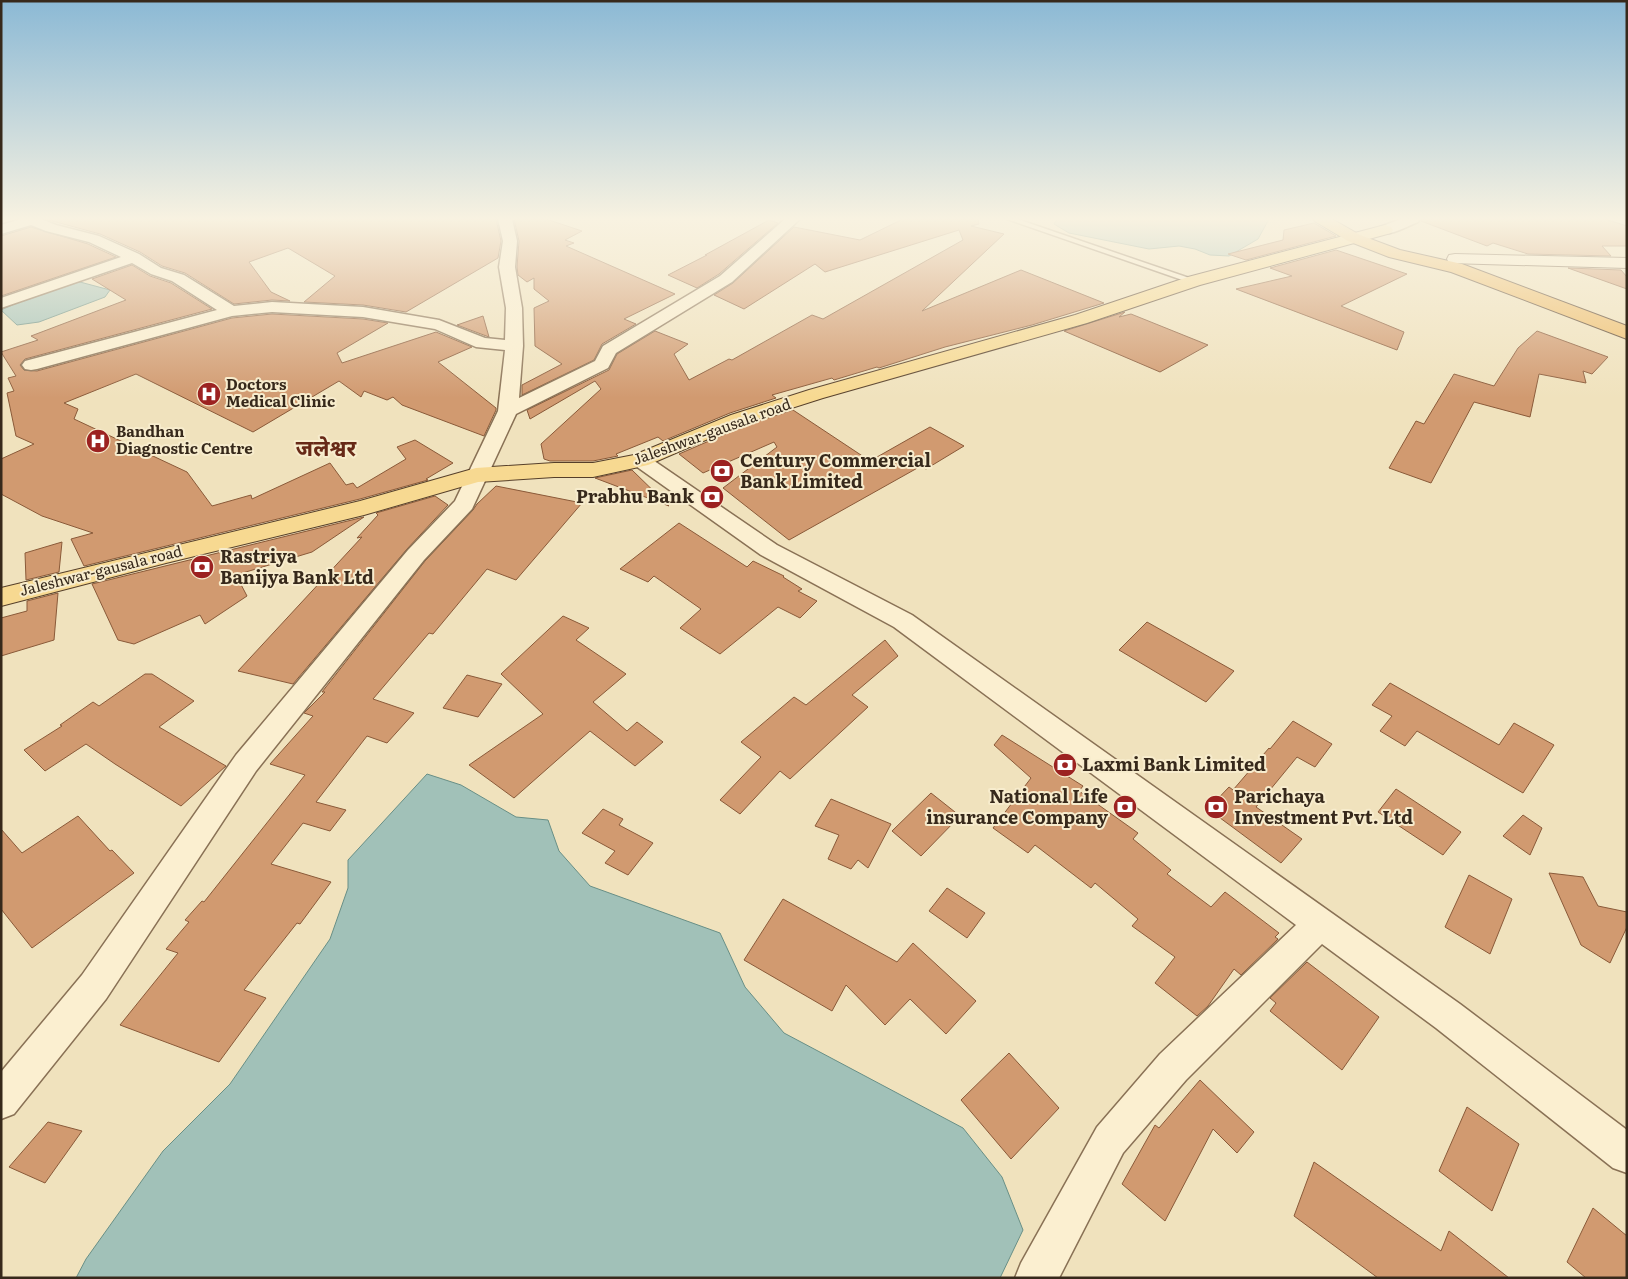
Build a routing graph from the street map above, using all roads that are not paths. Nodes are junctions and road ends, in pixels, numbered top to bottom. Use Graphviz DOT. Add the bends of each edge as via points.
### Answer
graph roads {
  1 [pos="71,279"];
  2 [pos="179,279"];
  3 [pos="509,279"];
  4 [pos="726,279"];
  5 [pos="1187,279"];
  6 [pos="1201,279"];
  7 [pos="1484,279"];
  8 [pos="1510,279"];
  9 [pos="1194,281"];
  10 [pos="1,303"];
  11 [pos="231,311"];
  12 [pos="1627,321"];
  13 [pos="1627,333"];
  14 [pos="514,346"];
  15 [pos="31,365"];
  16 [pos="508,411"];
  17 [pos="640,460"];
  18 [pos="476,475"];
  19 [pos="1,597"];
  20 [pos="1321,923"];
  21 [pos="1,1101"];
  22 [pos="1627,1154"];
  23 [pos="1036,1278"];
  1 -- 10 [label="street"];
  2 -- 11 [label="street"];
  3 -- 14 [label="street" via="514,308"];
  4 -- 16 [label="street" via="609,350 602,364"];
  5 -- 9 [label="lane"];
  6 -- 9 [label="main road, Jaleshwar-gausala road"];
  7 -- 13 [label="highway"];
  8 -- 12 [label="highway"];
  9 -- 17 [label="main road, Jaleshwar-gausala road" via="1081,319 738,419"];
  11 -- 14 [label="street" via="272,307 364,312 439,325 482,342"];
  11 -- 15 [label="street"];
  14 -- 16 [label="street"];
  16 -- 18 [label="street"];
  17 -- 18 [label="main road, Jaleshwar-gausala road" via="594,470"];
  17 -- 20 [label="street" via="769,550 904,621"];
  18 -- 19 [label="main road, Jaleshwar-gausala road" via="364,508"];
  18 -- 21 [label="street" via="464,504 416,555 246,763 94,987"];
  20 -- 22 [label="street"];
  20 -- 23 [label="street" via="1173,1067 1110,1140"];
}
